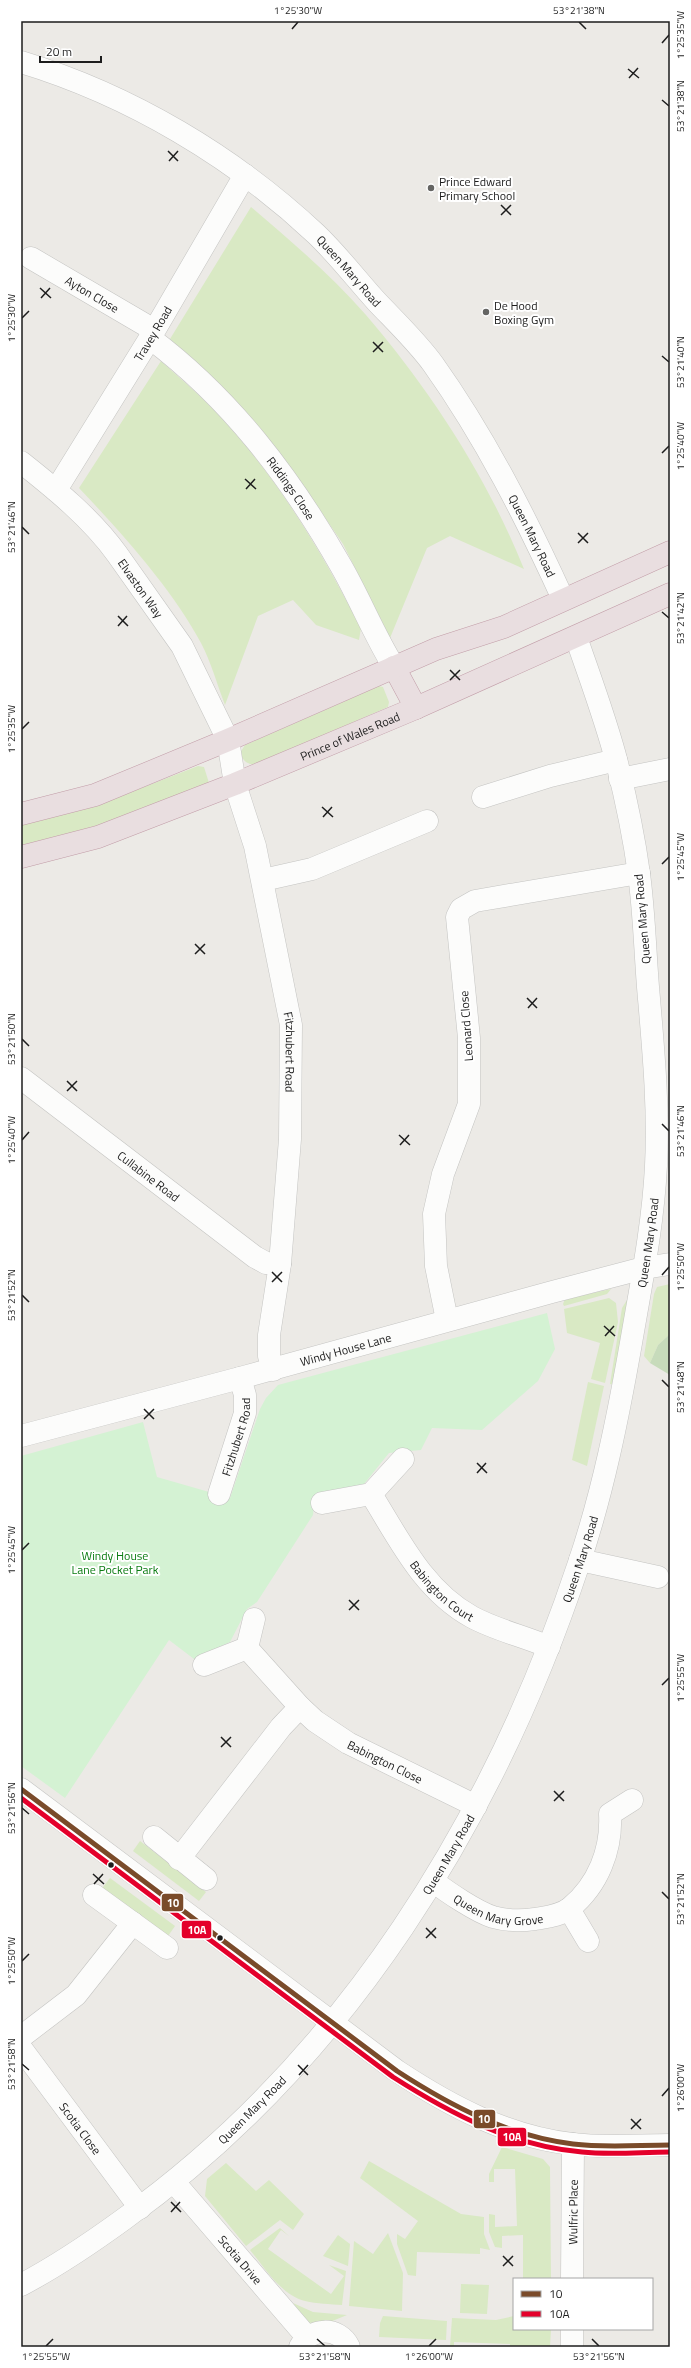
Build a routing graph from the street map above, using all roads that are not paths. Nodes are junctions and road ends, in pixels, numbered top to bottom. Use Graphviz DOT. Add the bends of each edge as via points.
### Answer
graph roads {
  1 [pos="21,62"];
  2 [pos="245,175"];
  3 [pos="31,258"];
  4 [pos="152,334"];
  5 [pos="21,462"];
  6 [pos="56,490"];
  7 [pos="670,552"];
  8 [pos="670,594"];
  9 [pos="563,599"];
  10 [pos="576,637"];
  11 [pos="394,667"];
  12 [pos="416,708"];
  13 [pos="228,740"];
  14 [pos="670,769"];
  15 [pos="618,770"];
  16 [pos="236,784"];
  17 [pos="483,797"];
  18 [pos="21,814"];
  19 [pos="426,821"];
  20 [pos="21,857"];
  21 [pos="639,873"];
  22 [pos="263,880"];
  23 [pos="21,1078"];
  24 [pos="280,1264"];
  25 [pos="670,1264"];
  26 [pos="644,1268"];
  27 [pos="447,1320"];
  28 [pos="273,1370"];
  29 [pos="240,1378"];
  30 [pos="21,1436"];
  31 [pos="403,1459"];
  32 [pos="218,1494"];
  33 [pos="371,1494"];
  34 [pos="322,1503"];
  35 [pos="580,1560"];
  36 [pos="658,1577"];
  37 [pos="254,1619"];
  38 [pos="548,1647"];
  39 [pos="248,1648"];
  40 [pos="204,1665"];
  41 [pos="300,1707"];
  42 [pos="21,1789"];
  43 [pos="632,1800"];
  44 [pos="476,1806"];
  45 [pos="154,1837"];
  46 [pos="179,1859"];
  47 [pos="206,1880"];
  48 [pos="433,1882"];
  49 [pos="94,1894"];
  50 [pos="569,1909"];
  51 [pos="133,1922"];
  52 [pos="588,1942"];
  53 [pos="167,1948"];
  54 [pos="333,2023"];
  55 [pos="21,2037"];
  56 [pos="21,2048"];
  57 [pos="573,2144"];
  58 [pos="670,2146"];
  59 [pos="174,2182"];
  60 [pos="140,2208"];
  61 [pos="572,2278"];
  62 [pos="21,2285"];
  63 [pos="572,2330"];
  64 [pos="303,2342"];
  65 [pos="349,2347"];
  66 [pos="572,2347"];
  1 -- 2 [label="street, Queen Mary Road" via="64,78 164,123"];
  2 -- 4 [label="street, Travey Road"];
  2 -- 9 [label="street, Queen Mary Road" via="317,235 432,363 499,468"];
  3 -- 4 [label="street, Ayton Close"];
  4 -- 6 [label="street, Travey Road"];
  4 -- 11 [label="street, Riddings Close" via="231,410 286,479 341,567"];
  5 -- 6 [label="street, Elvaston Way"];
  6 -- 13 [label="street, Elvaston Way" via="108,542 148,595 182,646"];
  7 -- 9 [label="highway"];
  8 -- 10 [label="highway, Prince of Wales Road"];
  9 -- 11 [label="highway" via="504,627 436,649"];
  10 -- 12 [label="highway, Prince of Wales Road"];
  10 -- 15 [label="street, Queen Mary Road"];
  11 -- 12 [label="highway"];
  11 -- 13 [label="highway"];
  12 -- 16 [label="highway, Prince of Wales Road"];
  13 -- 16 [label="street, Fitzhubert Road"];
  13 -- 18 [label="highway" via="95,795"];
  14 -- 15 [label="street"];
  15 -- 17 [label="street" via="550,776"];
  15 -- 21 [label="street, Queen Mary Road"];
  16 -- 20 [label="highway, Prince of Wales Road" via="98,838"];
  16 -- 22 [label="street, Fitzhubert Road"];
  19 -- 22 [label="street" via="312,869"];
  21 -- 26 [label="street, Queen Mary Road" via="654,1047 656,1166"];
  21 -- 27 [label="street, Leonard Close" via="475,900 461,909 457,917 469,1038 469,1104 443,1174 434,1214 436,1266"];
  22 -- 24 [label="street, Fitzhubert Road" via="291,1025 290,1139"];
  23 -- 24 [label="street, Cullabine Road" via="255,1257 266,1263"];
  24 -- 28 [label="street, Fitzhubert Road" via="269,1335 269,1356"];
  25 -- 26 [label="street, Windy House Lane"];
  26 -- 27 [label="street, Windy House Lane"];
  26 -- 35 [label="street, Queen Mary Road" via="620,1406"];
  27 -- 28 [label="street, Windy House Lane"];
  28 -- 29 [label="street, Windy House Lane"];
  29 -- 30 [label="street, Windy House Lane"];
  29 -- 32 [label="street, Fitzhubert Road" via="245,1395 246,1413"];
  31 -- 33 [label="street"];
  33 -- 34 [label="street"];
  33 -- 38 [label="street, Babington Court" via="416,1566 430,1585 445,1599 472,1617"];
  35 -- 36 [label="street"];
  35 -- 38 [label="street, Queen Mary Road"];
  37 -- 39 [label="street"];
  38 -- 44 [label="street, Queen Mary Road" via="510,1739"];
  39 -- 40 [label="street"];
  39 -- 41 [label="street, Babington Close"];
  41 -- 44 [label="street, Babington Close" via="314,1721 348,1743"];
  41 -- 46 [label="street" via="281,1727"];
  42 -- 54 [label="street"];
  43 -- 50 [label="street, Queen Mary Grove" via="610,1814 611,1830 603,1864 590,1887"];
  44 -- 48 [label="street, Queen Mary Road"];
  45 -- 46 [label="street"];
  46 -- 47 [label="street"];
  48 -- 50 [label="street, Queen Mary Grove" via="492,1917 518,1921 552,1917"];
  48 -- 54 [label="street, Queen Mary Road"];
  49 -- 51 [label="street"];
  50 -- 52 [label="street"];
  51 -- 53 [label="street"];
  51 -- 55 [label="street" via="76,1995"];
  54 -- 57 [label="street" via="437,2098 515,2132"];
  54 -- 59 [label="street, Queen Mary Road" via="270,2094"];
  56 -- 60 [label="street, Scotia Close"];
  57 -- 58 [label="street"];
  57 -- 61 [label="street, Wulfric Place"];
  59 -- 60 [label="street, Queen Mary Road"];
  59 -- 64 [label="street, Scotia Drive"];
  60 -- 62 [label="street, Queen Mary Road" via="48,2271"];
  63 -- 66 [label="street"];
  64 -- 65 [label="street, Scotia Drive" via="322,2331 337,2334"];
}
